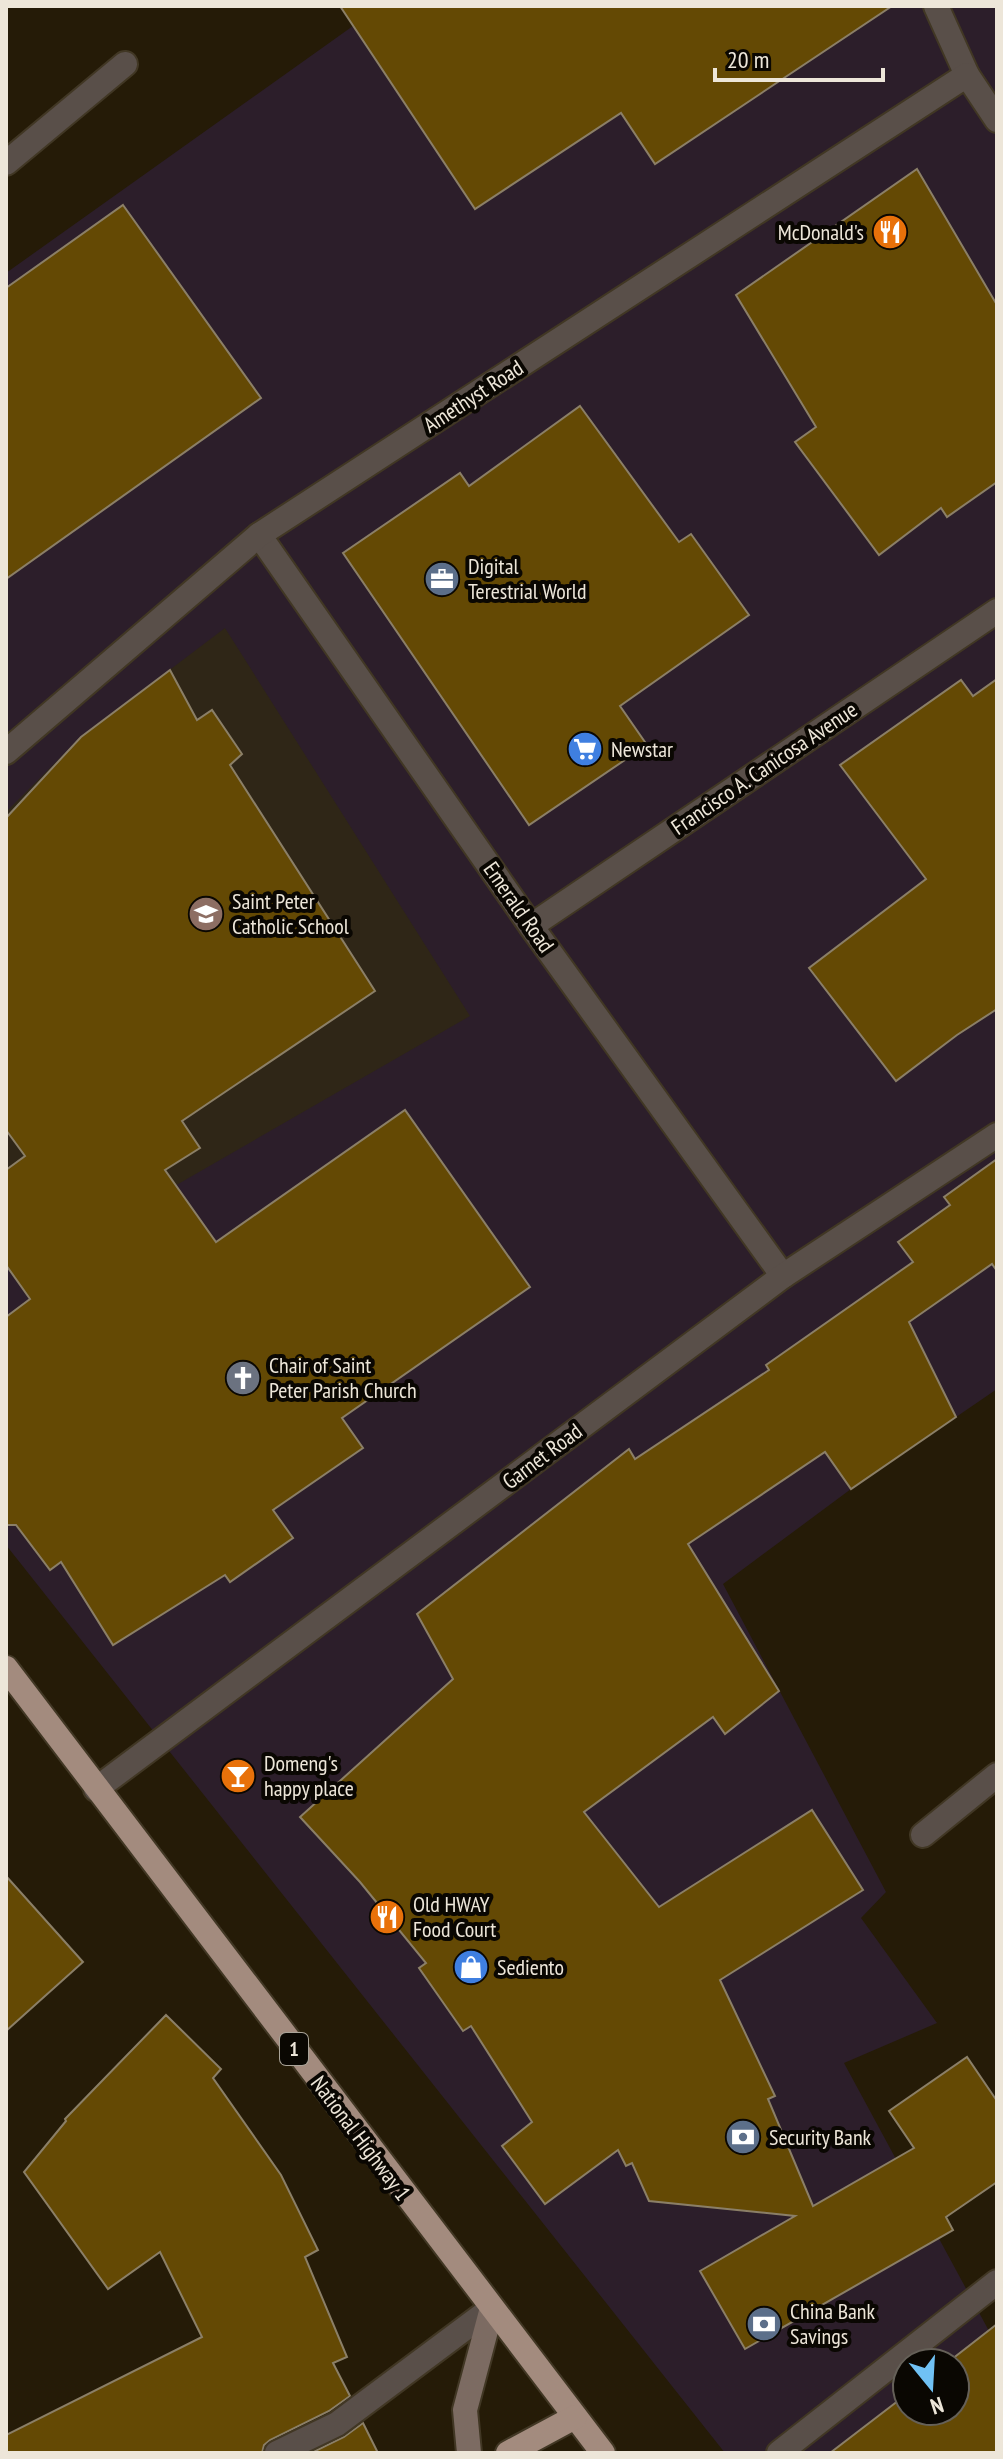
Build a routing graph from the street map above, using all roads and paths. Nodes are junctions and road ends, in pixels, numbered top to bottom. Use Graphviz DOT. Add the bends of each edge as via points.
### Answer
graph roads {
  1 [pos="936,6"];
  2 [pos="125,64"];
  3 [pos="967,75"];
  4 [pos="997,120"];
  5 [pos="6,163"];
  6 [pos="259,535"];
  7 [pos="997,611"];
  8 [pos="6,752"];
  9 [pos="531,926"];
  10 [pos="997,1135"];
  11 [pos="783,1276"];
  12 [pos="6,1668"];
  13 [pos="997,1775"];
  14 [pos="96,1789"];
  15 [pos="923,1835"];
  16 [pos="997,2282"];
  17 [pos="492,2308"];
  18 [pos="575,2417"];
  19 [pos="277,2453"];
  20 [pos="469,2453"];
  21 [pos="508,2453"];
  22 [pos="603,2453"];
  23 [pos="779,2453"];
  1 -- 3 [label="street"];
  2 -- 5 [label="street"];
  3 -- 4 [label="street"];
  3 -- 6 [label="street, Amethyst Road"];
  6 -- 8 [label="street, Amethyst Road"];
  6 -- 9 [label="street, Emerald Road"];
  7 -- 9 [label="street, Francisco A. Canicosa Avenue"];
  9 -- 11 [label="street, Emerald Road"];
  10 -- 11 [label="street, Garnet Road"];
  11 -- 14 [label="street, Garnet Road"];
  12 -- 14 [label="highway, National Highway 1 / 1"];
  13 -- 15 [label="street"];
  14 -- 17 [label="highway, National Highway 1 / 1"];
  16 -- 23 [label="street"];
  17 -- 18 [label="highway, National Highway 1 / 1"];
  17 -- 19 [label="street" via="337,2424"];
  17 -- 20 [label="main road" via="465,2410"];
  18 -- 21 [label="highway"];
  18 -- 22 [label="highway, National Highway 1 / 1"];
}
